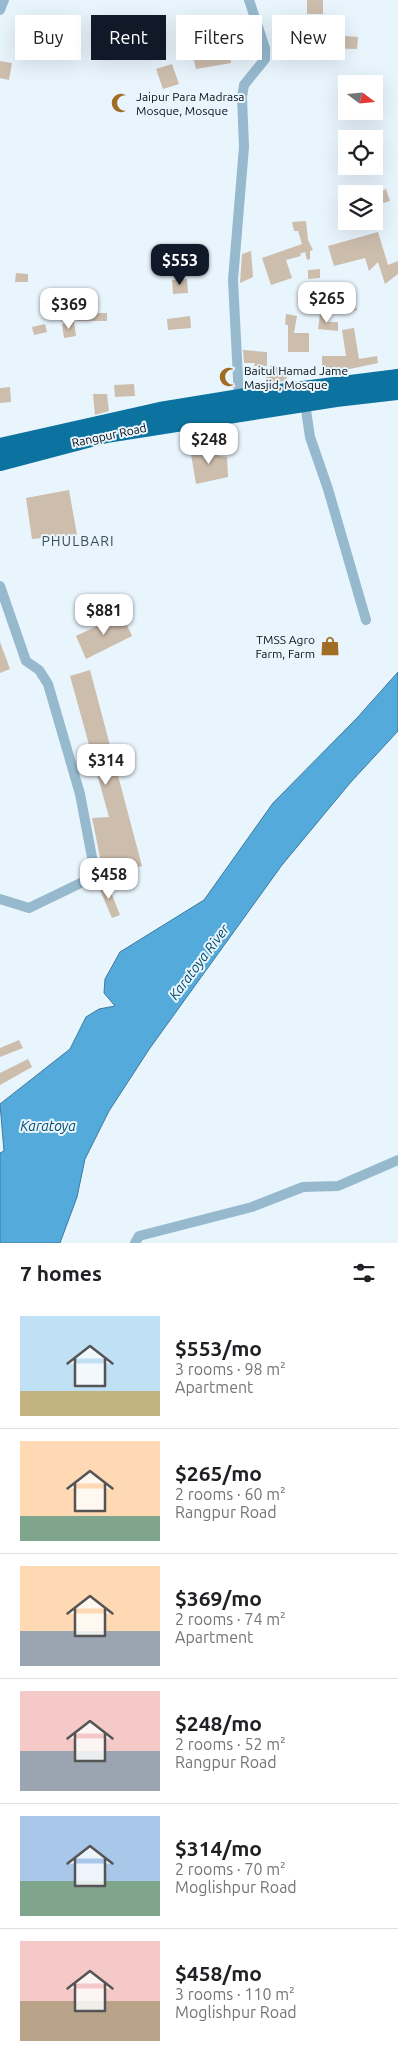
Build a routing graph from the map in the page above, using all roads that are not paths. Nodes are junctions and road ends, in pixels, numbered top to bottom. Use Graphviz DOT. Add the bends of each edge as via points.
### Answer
graph roads {
  1 [pos="4,0"];
  2 [pos="249,0"];
  3 [pos="0,10"];
  4 [pos="398,378"];
  5 [pos="398,391"];
  6 [pos="239,398"];
  7 [pos="305,403"];
  8 [pos="0,447"];
  9 [pos="0,462"];
  10 [pos="0,586"];
  11 [pos="366,620"];
  12 [pos="0,899"];
  13 [pos="398,1160"];
  14 [pos="135,1243"];
  1 -- 3 [label="street"];
  2 -- 6 [label="street" via="265,48 265,59 244,86 242,97 244,147 233,280"];
  4 -- 6 [label="highway, Rangpur Road"];
  5 -- 7 [label="highway, Rangpur Road"];
  6 -- 8 [label="highway, Rangpur Road" via="160,411"];
  7 -- 9 [label="highway, Rangpur Road" via="106,434"];
  7 -- 11 [label="street" via="310,437"];
  10 -- 12 [label="street" via="26,661 39,670 48,684 80,794 94,868 91,878 29,908"];
  13 -- 14 [label="street" via="338,1186 303,1186 252,1207 139,1236"];
}
